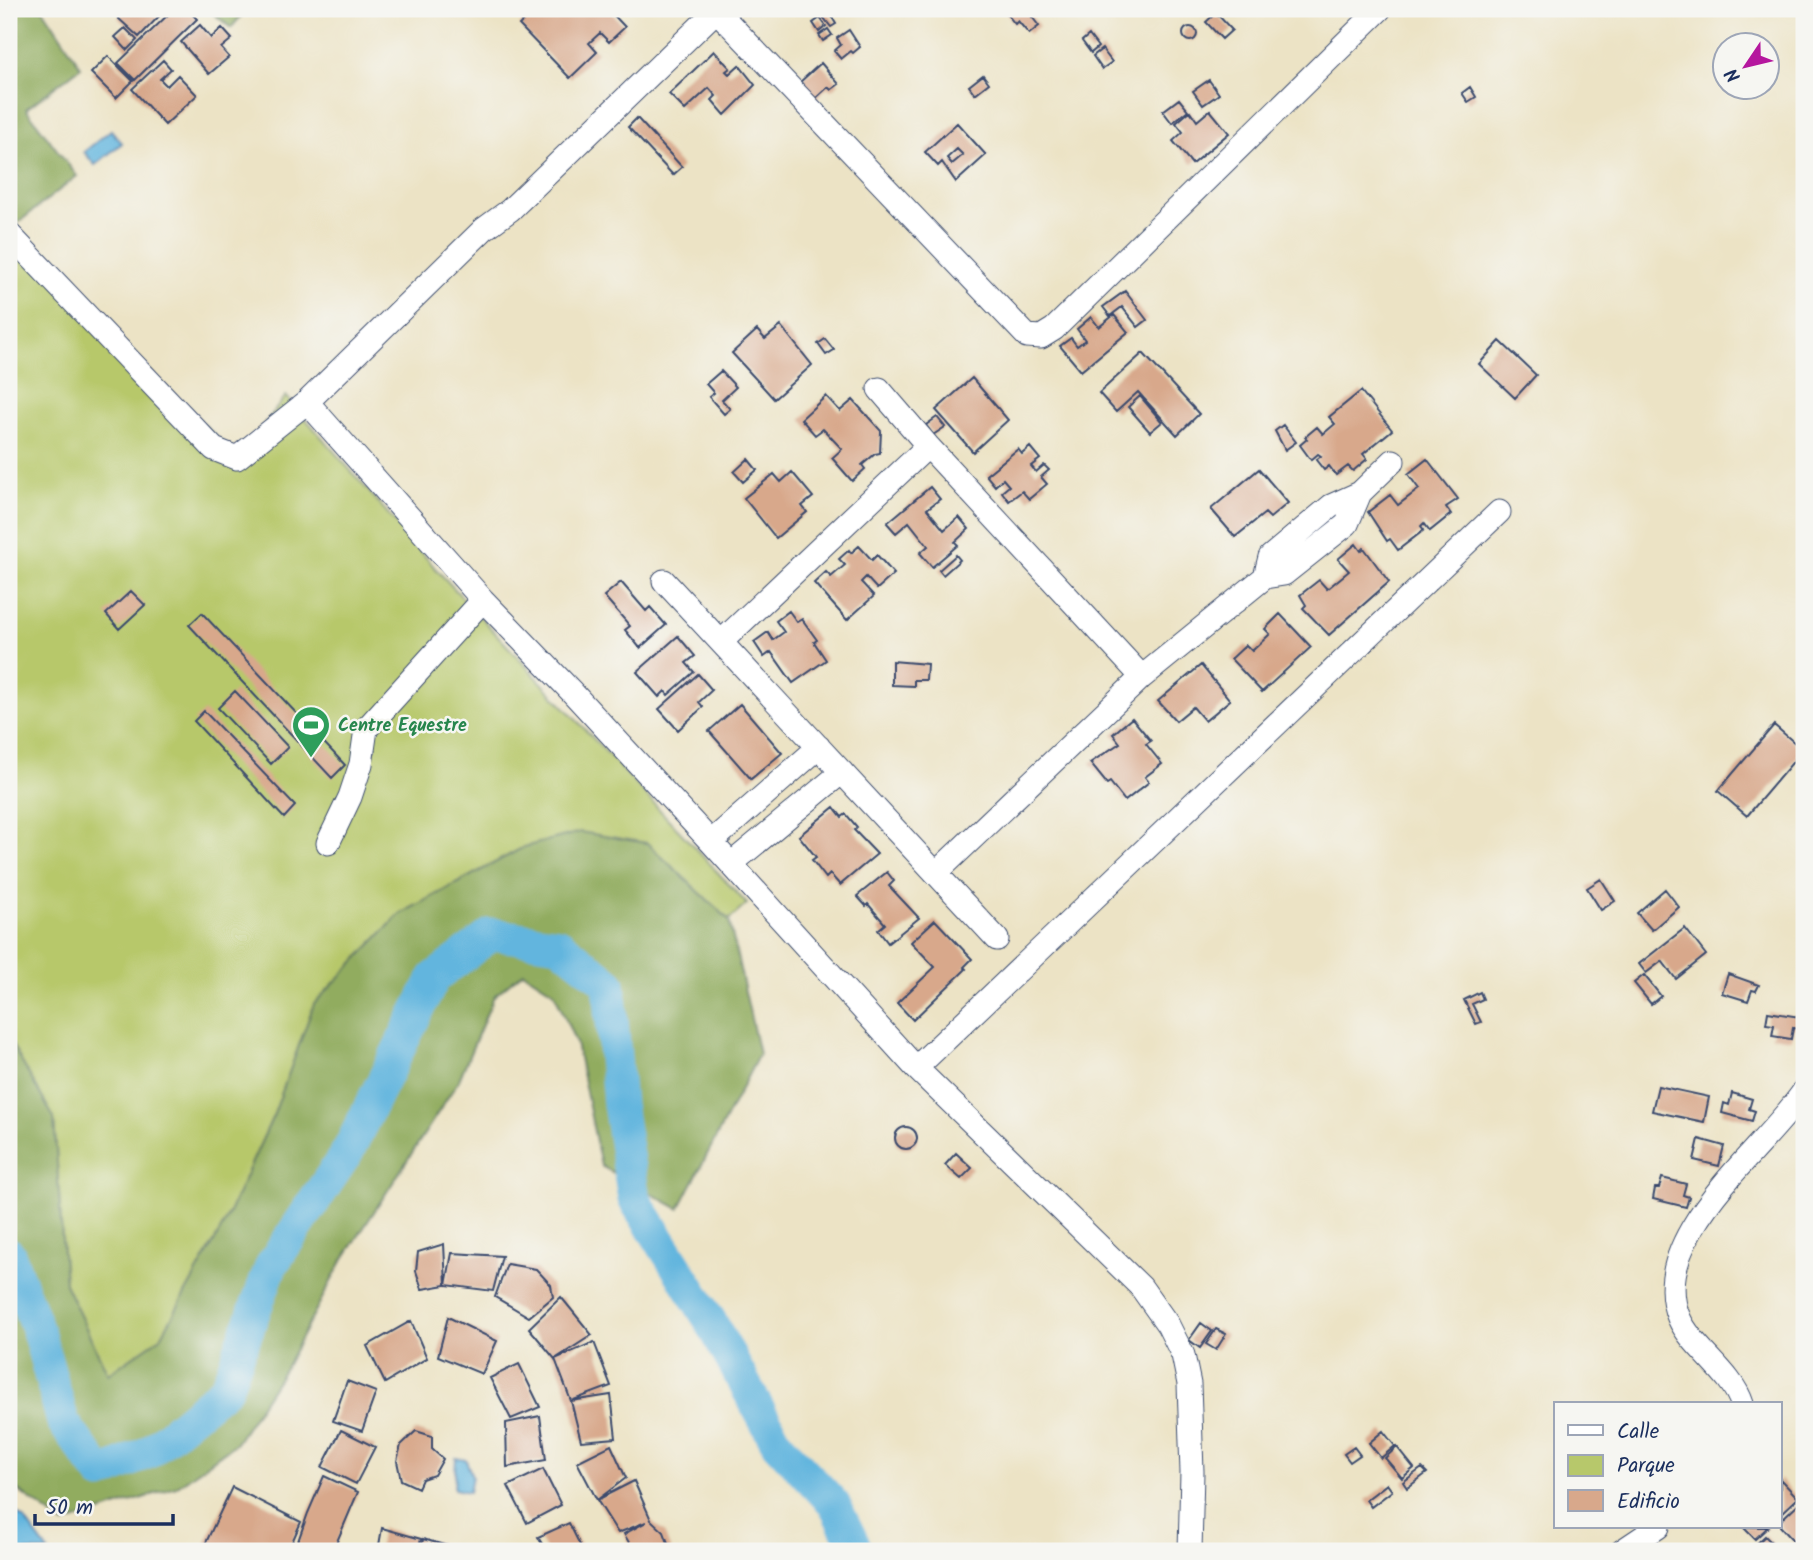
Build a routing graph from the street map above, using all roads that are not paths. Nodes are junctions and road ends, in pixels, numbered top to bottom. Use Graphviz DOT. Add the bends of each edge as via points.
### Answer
graph roads {
  1 [pos="1380,9"];
  2 [pos="717,10"];
  3 [pos="9,234"];
  4 [pos="878,388"];
  5 [pos="307,402"];
  6 [pos="929,446"];
  7 [pos="1393,461"];
  8 [pos="1499,512"];
  9 [pos="664,581"];
  10 [pos="483,600"];
  11 [pos="721,642"];
  12 [pos="1142,677"];
  13 [pos="819,747"];
  14 [pos="842,772"];
  15 [pos="712,842"];
  16 [pos="328,843"];
  17 [pos="731,864"];
  18 [pos="936,873"];
  19 [pos="997,939"];
  20 [pos="916,1068"];
  21 [pos="1804,1091"];
  22 [pos="1741,1402"];
  23 [pos="1657,1528"];
  24 [pos="1190,1551"];
  25 [pos="1622,1551"];
  1 -- 2 [label="street" via="1041,337 1027,336"];
  2 -- 5 [label="street"];
  3 -- 5 [label="street" via="214,449 237,458"];
  4 -- 6 [label="street"];
  5 -- 10 [label="street"];
  6 -- 11 [label="street"];
  6 -- 12 [label="street"];
  7 -- 12 [label="street" via="1360,493 1347,524 1283,574 1265,577"];
  8 -- 20 [label="street"];
  9 -- 11 [label="street"];
  10 -- 15 [label="street"];
  10 -- 16 [label="street" via="366,729 361,764"];
  11 -- 13 [label="street"];
  12 -- 18 [label="street"];
  13 -- 14 [label="street"];
  13 -- 15 [label="street"];
  14 -- 17 [label="street"];
  14 -- 18 [label="street"];
  15 -- 17 [label="street"];
  17 -- 20 [label="street"];
  18 -- 19 [label="street"];
  20 -- 24 [label="street" via="1129,1273 1168,1325 1183,1355 1189,1384"];
  21 -- 22 [label="street" via="1739,1164 1678,1255 1672,1291 1680,1320"];
  23 -- 25 [label="street"];
}
